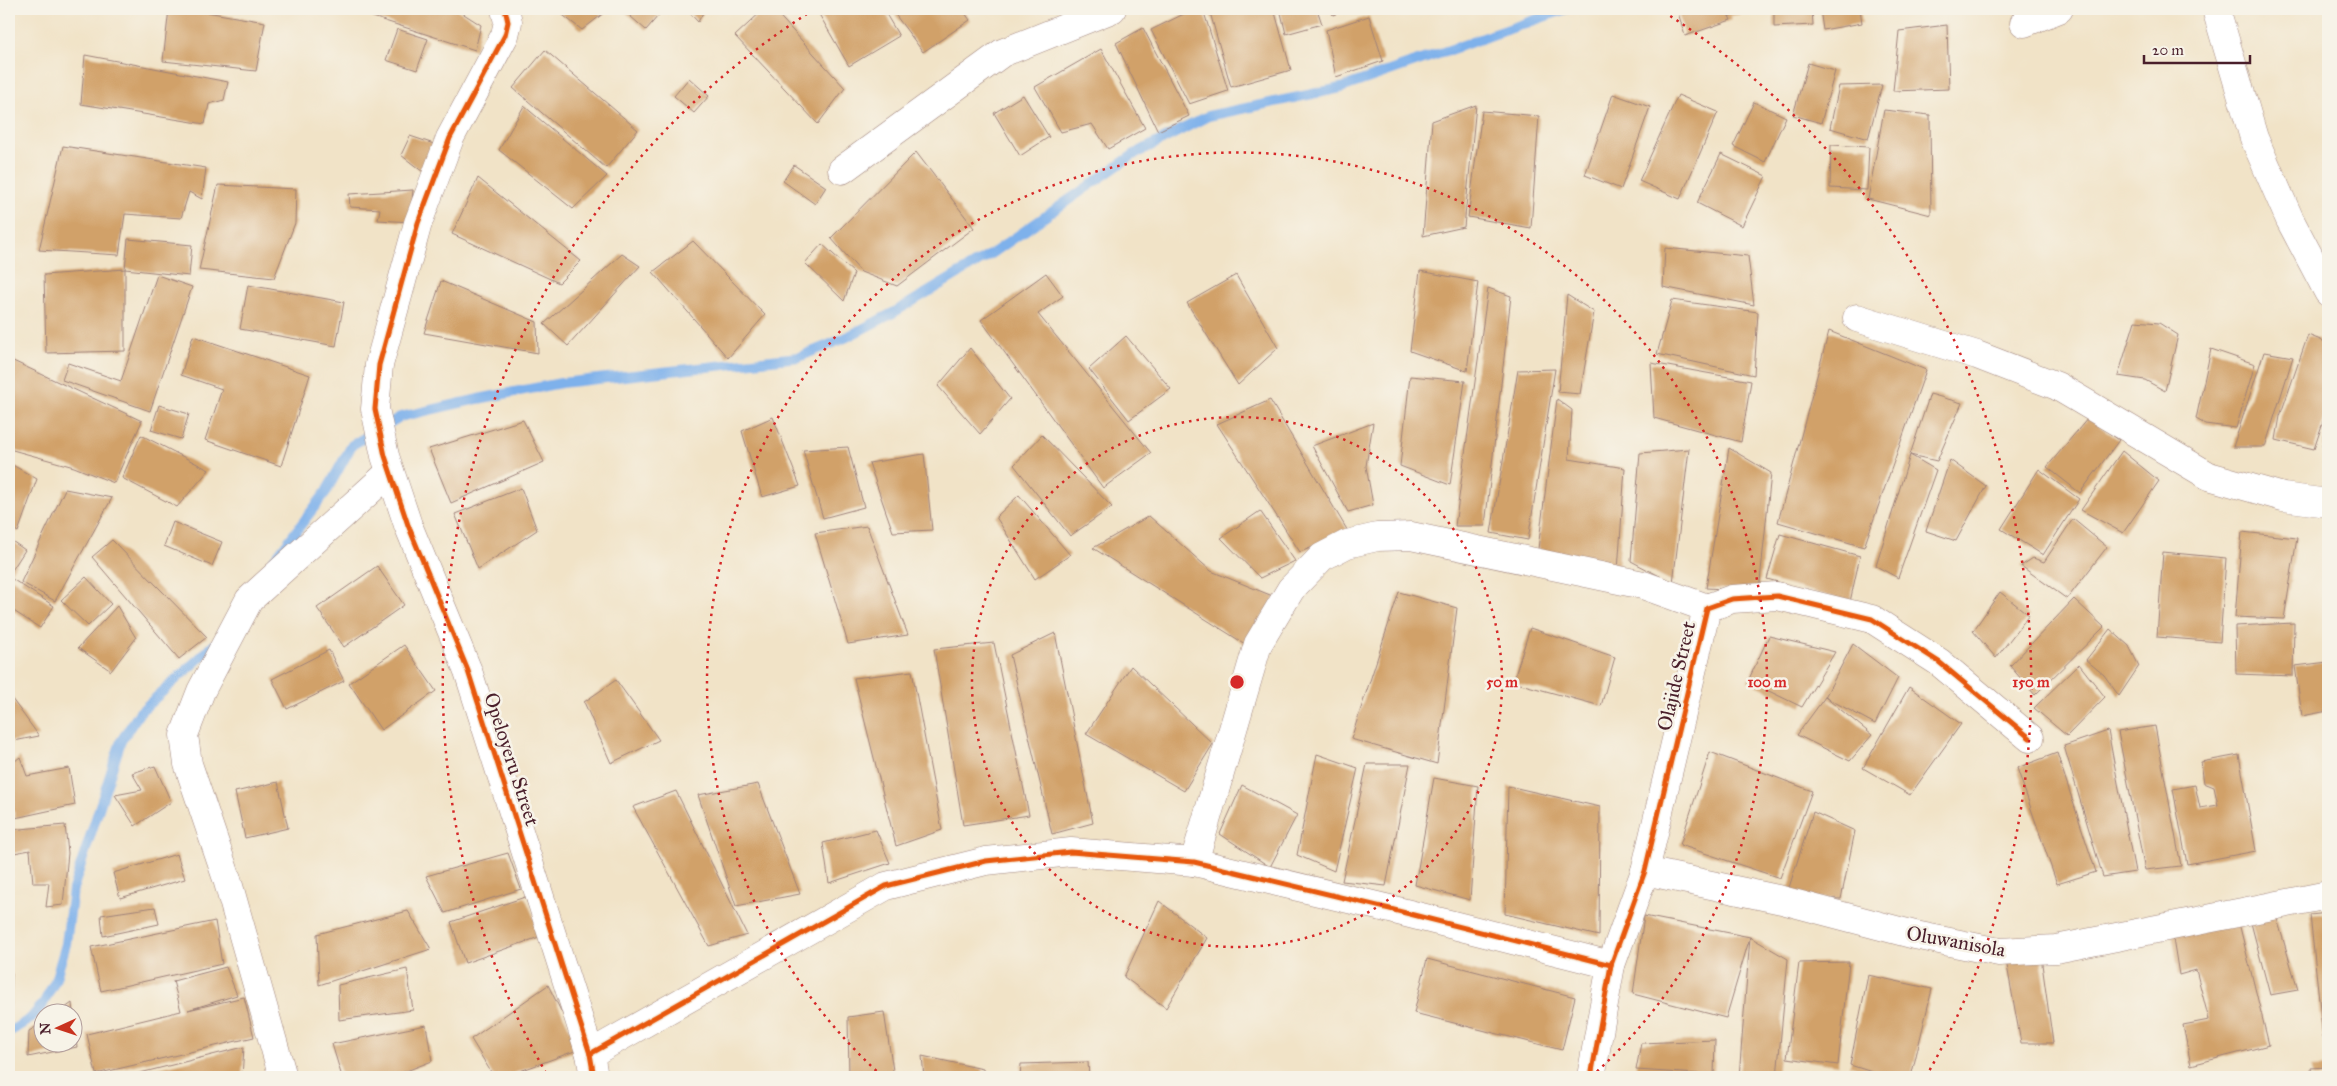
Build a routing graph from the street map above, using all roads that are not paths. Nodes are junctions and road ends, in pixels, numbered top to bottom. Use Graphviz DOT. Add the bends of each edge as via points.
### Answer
graph roads {
  1 [pos="505,9"];
  2 [pos="1112,9"];
  3 [pos="2059,9"];
  4 [pos="2216,9"];
  5 [pos="2024,23"];
  6 [pos="842,170"];
  7 [pos="2328,292"];
  8 [pos="1857,318"];
  9 [pos="388,464"];
  10 [pos="2328,503"];
  11 [pos="1707,608"];
  12 [pos="2030,738"];
  13 [pos="1194,862"];
  14 [pos="1645,871"];
  15 [pos="2328,895"];
  16 [pos="1611,966"];
  17 [pos="592,1066"];
  18 [pos="283,1077"];
  19 [pos="1591,1077"];
  1 -- 9 [label="street, Opeloyeru Street" via="508,22 505,35 450,138 418,223 379,365 375,409"];
  2 -- 6 [label="street" via="1002,53"];
  3 -- 5 [label="street"];
  4 -- 7 [label="street" via="2254,138 2290,220"];
  8 -- 10 [label="street" via="1977,355 2057,386 2208,476 2283,498"];
  9 -- 17 [label="street, Opeloyeru Street" via="408,525 468,671"];
  9 -- 18 [label="street" via="249,600 201,691 184,735 188,764 227,878"];
  11 -- 12 [label="street, Olajide Street" via="1732,598 1777,596 1872,619 1939,662"];
  11 -- 13 [label="street" via="1643,585 1411,536 1377,537 1347,544 1322,557 1291,589 1258,644"];
  11 -- 14 [label="street, Olajide Street"];
  13 -- 16 [label="street"];
  13 -- 17 [label="street" via="1071,852 986,861 886,886"];
  14 -- 15 [label="street, Oluwanisola" via="1782,900 1915,936 1999,952 2056,949"];
  14 -- 16 [label="street, Olajide Street"];
  16 -- 19 [label="street, Olajide Street"];
}
